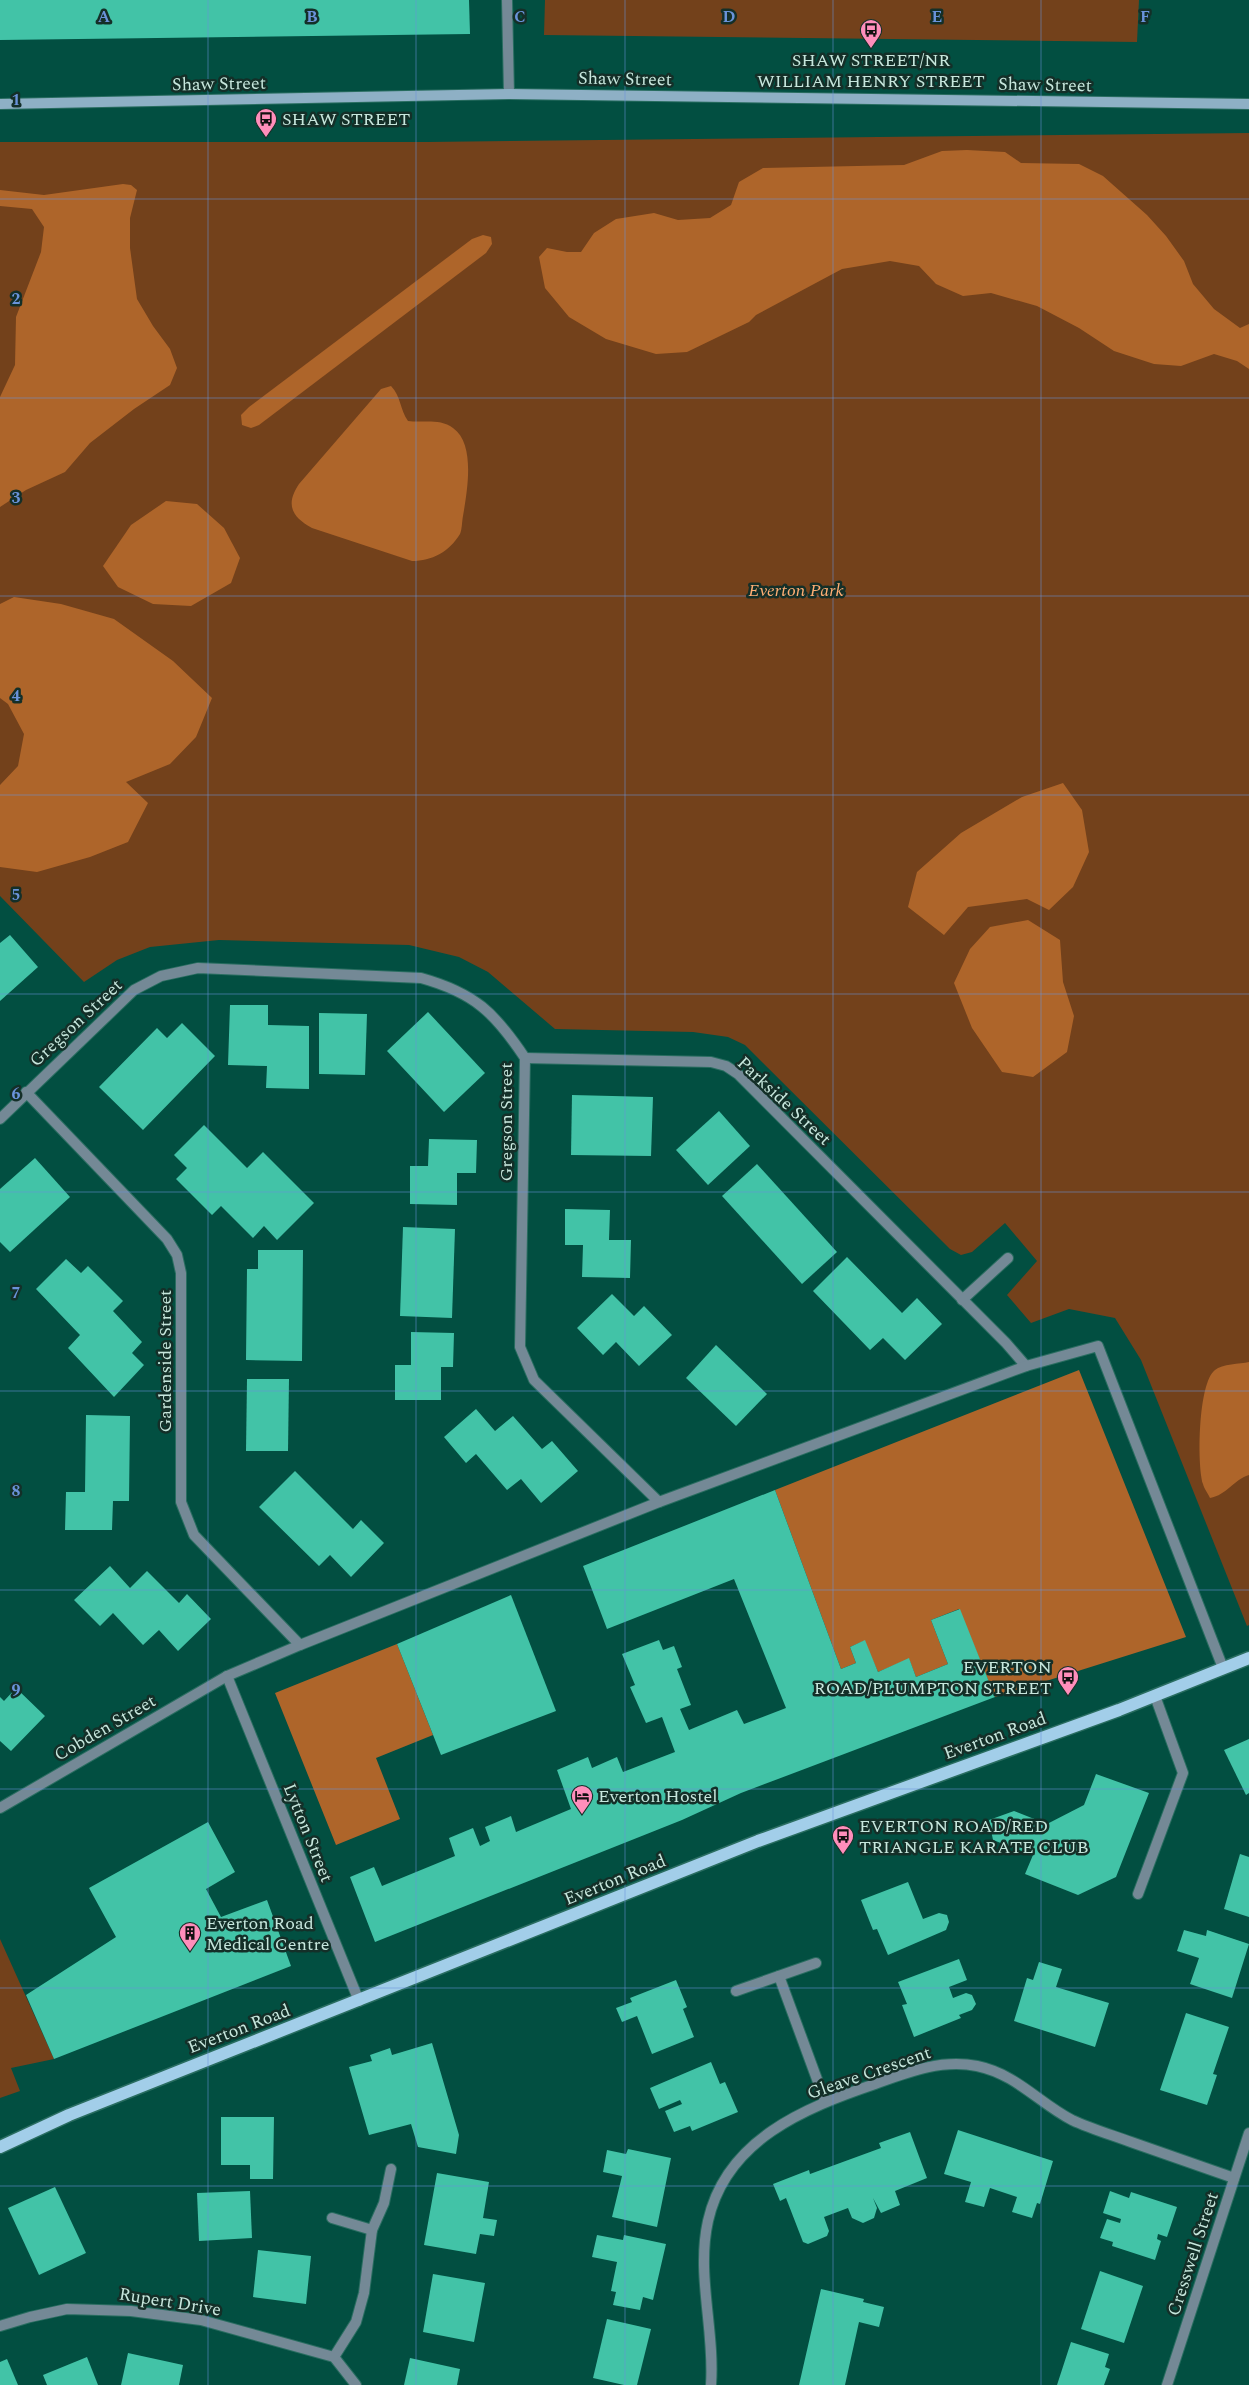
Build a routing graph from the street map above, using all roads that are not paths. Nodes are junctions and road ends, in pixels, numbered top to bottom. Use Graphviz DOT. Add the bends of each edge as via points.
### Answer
graph roads {
  1 [pos="507,0"];
  2 [pos="509,94"];
  3 [pos="0,104"];
  4 [pos="1249,104"];
  5 [pos="525,1058"];
  6 [pos="26,1092"];
  7 [pos="0,1119"];
  8 [pos="1008,1258"];
  9 [pos="962,1300"];
  10 [pos="1026,1366"];
  11 [pos="658,1502"];
  12 [pos="300,1645"];
  13 [pos="1249,1658"];
  14 [pos="1224,1668"];
  15 [pos="227,1676"];
  16 [pos="1155,1696"];
  17 [pos="0,1808"];
  18 [pos="1138,1894"];
  19 [pos="816,1963"];
  20 [pos="779,1976"];
  21 [pos="736,1991"];
  22 [pos="360,2001"];
  23 [pos="826,2101"];
  24 [pos="1249,2133"];
  25 [pos="0,2147"];
  26 [pos="391,2169"];
  27 [pos="1234,2178"];
  28 [pos="332,2218"];
  29 [pos="372,2230"];
  30 [pos="0,2326"];
  31 [pos="334,2358"];
  32 [pos="356,2385"];
  33 [pos="711,2385"];
  34 [pos="1167,2385"];
  1 -- 2 [label="street"];
  2 -- 3 [label="street, Shaw Street"];
  2 -- 4 [label="street, Shaw Street"];
  5 -- 6 [label="street, Gregson Street" via="505,1028 478,1002 450,986 421,978 198,968 161,976 134,990"];
  5 -- 9 [label="street, Parkside Street" via="712,1062 726,1066 738,1074"];
  5 -- 11 [label="street, Gregson Street" via="520,1347 534,1380"];
  6 -- 7 [label="street, Gregson Street"];
  6 -- 12 [label="street, Gardenside Street" via="167,1239 177,1255 181,1273 181,1502 194,1534"];
  8 -- 9 [label="street"];
  9 -- 10 [label="street, Parkside Street"];
  10 -- 11 [label="street, Cobden Street"];
  10 -- 14 [label="street, Cobden Street" via="1098,1346"];
  11 -- 12 [label="street, Cobden Street"];
  12 -- 15 [label="street, Cobden Street"];
  13 -- 14 [label="main road, Everton Road"];
  14 -- 16 [label="main road, Everton Road"];
  15 -- 17 [label="street, Cobden Street"];
  15 -- 22 [label="street, Lytton Street"];
  16 -- 18 [label="street" via="1182,1773"];
  16 -- 22 [label="main road, Everton Road" via="758,1841"];
  19 -- 20 [label="street"];
  20 -- 21 [label="street"];
  20 -- 23 [label="street"];
  22 -- 25 [label="main road, Everton Road" via="69,2115"];
  23 -- 27 [label="street, Gleave Crescent" via="934,2065 976,2066 1014,2080 1072,2120"];
  23 -- 33 [label="street, Gleave Crescent" via="789,2119 758,2140 739,2159 714,2198 704,2244 712,2344"];
  24 -- 27 [label="street, Cresswell Street"];
  26 -- 29 [label="street" via="384,2203"];
  27 -- 34 [label="street, Cresswell Street"];
  28 -- 29 [label="street"];
  29 -- 31 [label="street" via="364,2293 356,2322"];
  30 -- 31 [label="street, Rupert Drive" via="67,2309 131,2311 201,2320"];
  31 -- 32 [label="street"];
}
